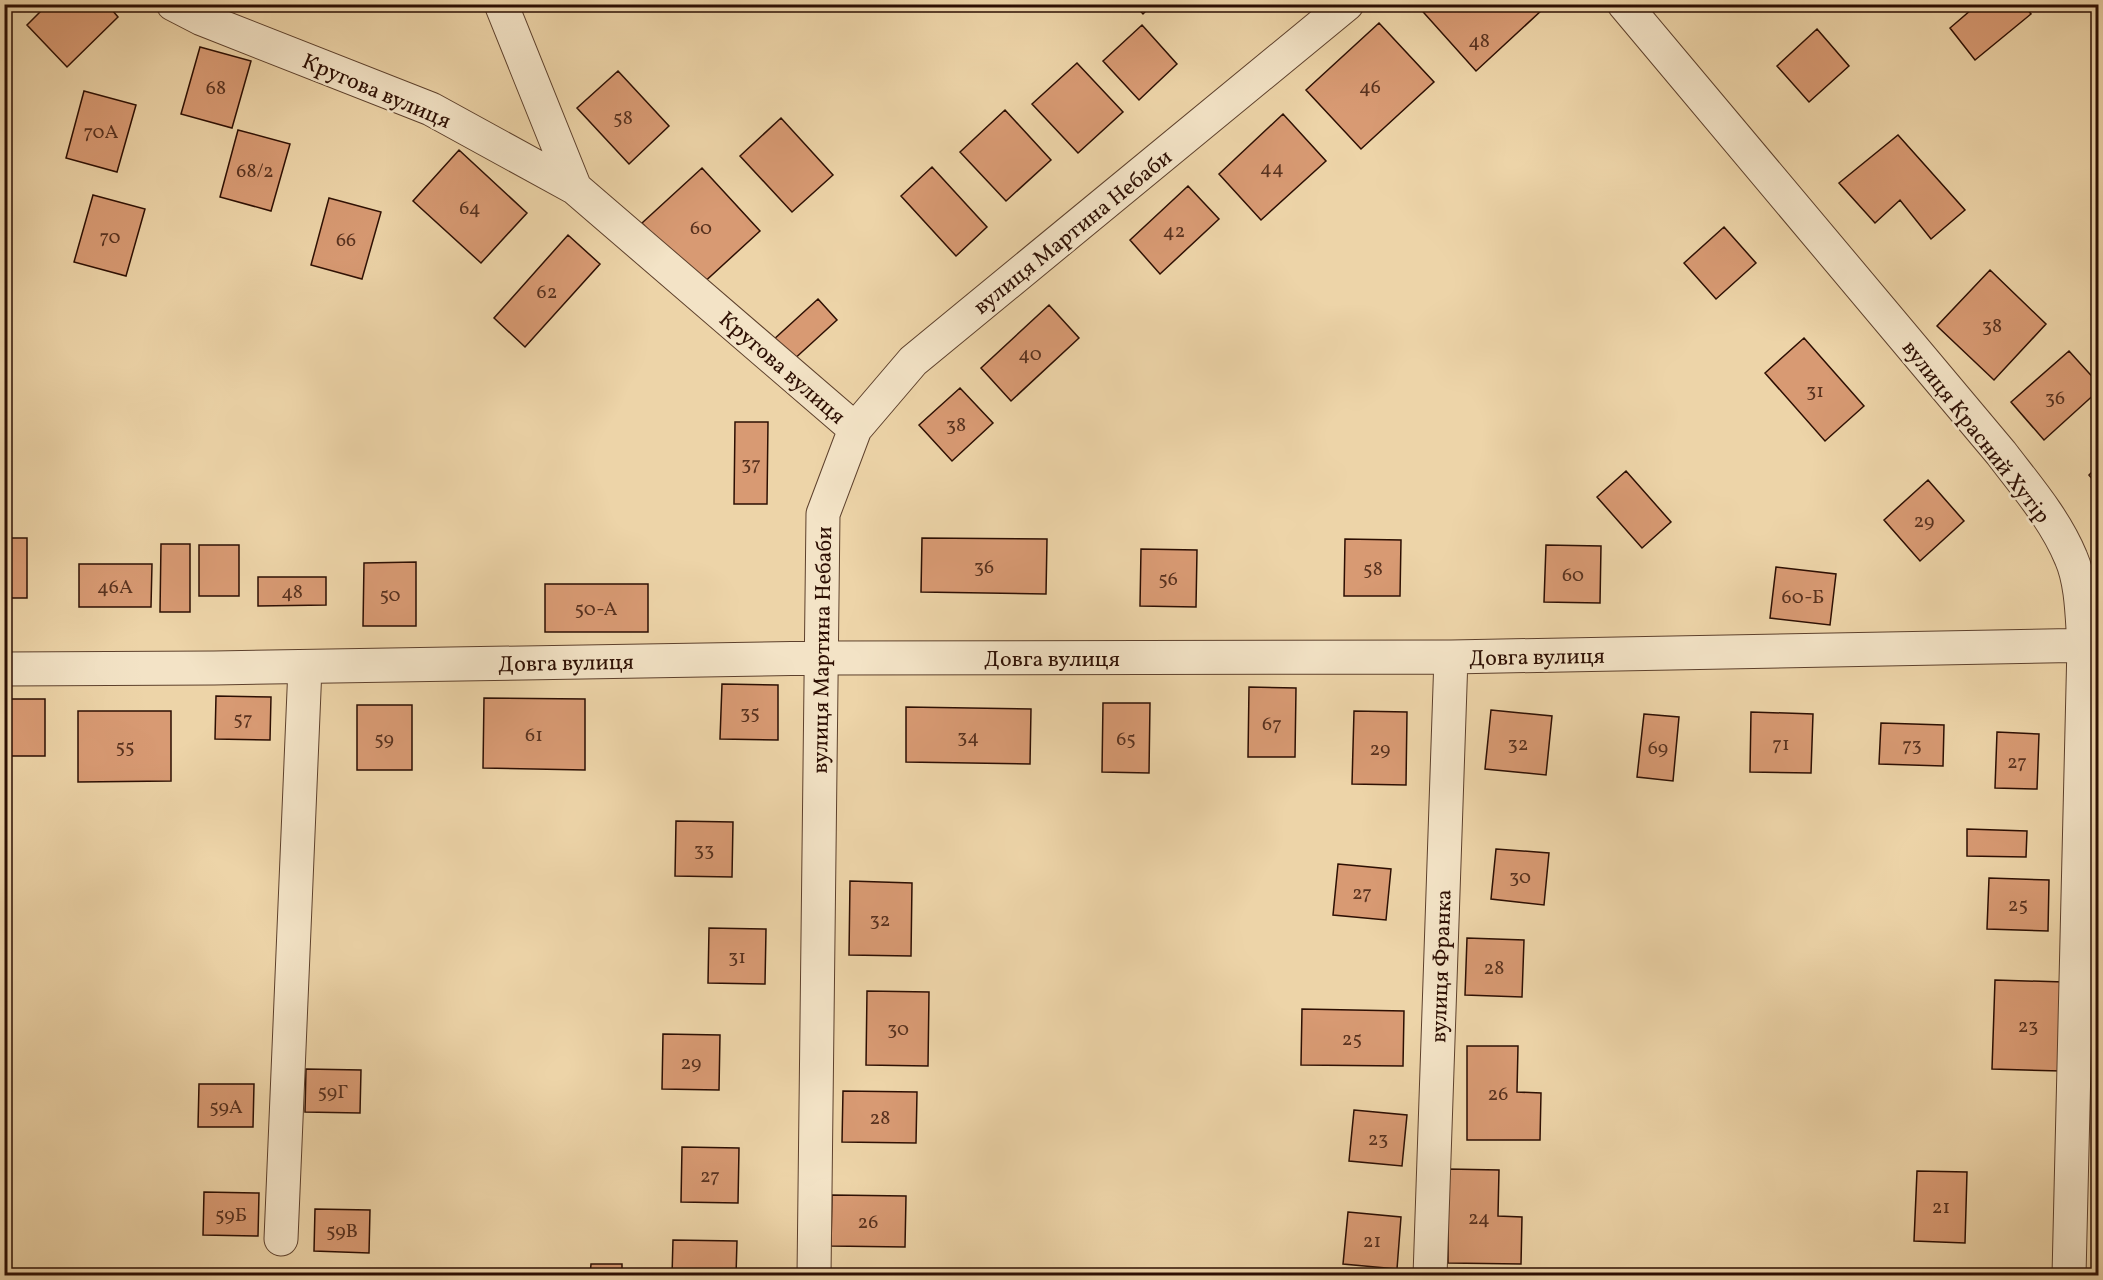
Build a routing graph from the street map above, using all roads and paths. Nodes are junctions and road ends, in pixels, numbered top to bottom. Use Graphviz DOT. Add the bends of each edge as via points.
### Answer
graph roads {
  1 [pos="173,4"];
  2 [pos="501,4"];
  3 [pos="1347,4"];
  4 [pos="1624,4"];
  5 [pos="574,188"];
  6 [pos="855,429"];
  7 [pos="2091,645"];
  8 [pos="1450,657"];
  9 [pos="821,658"];
  10 [pos="305,667"];
  11 [pos="4,669"];
  12 [pos="281,1239"];
  13 [pos="814,1275"];
  14 [pos="1430,1275"];
  15 [pos="2069,1275"];
  1 -- 5 [label="street, Кругова вулиця" via="431,109"];
  2 -- 5 [label="street, Кругова вулиця"];
  3 -- 6 [label="street, вулиця Мартина Небаби" via="913,361"];
  4 -- 7 [label="street, вулиця Красний Хутір" via="2045,510 2071,558"];
  5 -- 6 [label="street, Кругова вулиця"];
  6 -- 9 [label="street, вулиця Мартина Небаби" via="823,514"];
  7 -- 8 [label="street, Довга вулиця"];
  7 -- 15 [label="street, вулиця Красний Хутір"];
  8 -- 9 [label="street, Довга вулиця"];
  8 -- 14 [label="street, вулиця Франка"];
  9 -- 10 [label="street, Довга вулиця"];
  9 -- 13 [label="street, вулиця Мартина Небаби"];
  10 -- 11 [label="street, Довга вулиця"];
  10 -- 12 [label="street"];
}
